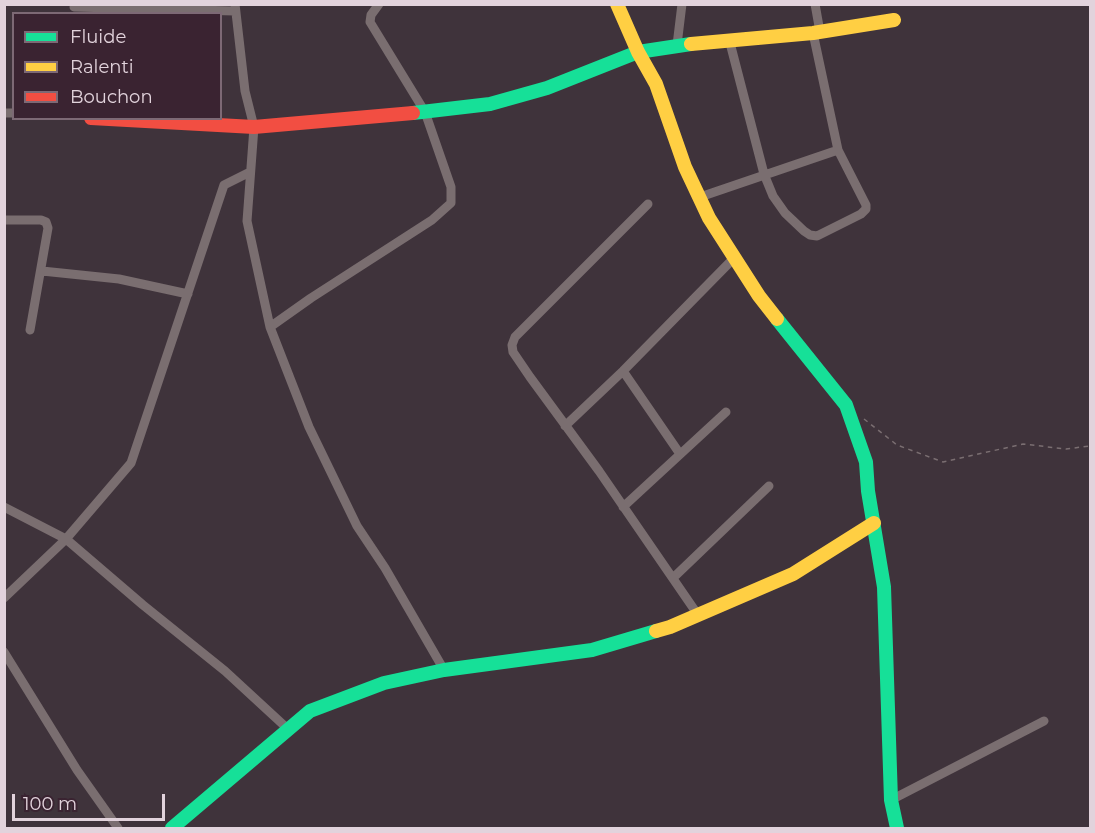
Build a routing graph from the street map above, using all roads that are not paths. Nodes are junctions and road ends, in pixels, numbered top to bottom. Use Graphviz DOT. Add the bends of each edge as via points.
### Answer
graph roads {
  1 [pos="379,4"];
  2 [pos="617,4"];
  3 [pos="682,4"];
  4 [pos="815,4"];
  5 [pos="74,8"];
  6 [pos="235,8"];
  7 [pos="894,20"];
  8 [pos="816,32"];
  9 [pos="729,39"];
  10 [pos="677,45"];
  11 [pos="638,52"];
  12 [pos="425,112"];
  13 [pos="128,120"];
  14 [pos="254,127"];
  15 [pos="838,150"];
  16 [pos="250,172"];
  17 [pos="764,174"];
  18 [pos="700,197"];
  19 [pos="648,204"];
  20 [pos="4,220"];
  21 [pos="734,258"];
  22 [pos="42,272"];
  23 [pos="188,294"];
  24 [pos="270,327"];
  25 [pos="30,330"];
  26 [pos="623,371"];
  27 [pos="726,412"];
  28 [pos="566,426"];
  29 [pos="680,454"];
  30 [pos="769,486"];
  31 [pos="4,507"];
  32 [pos="623,507"];
  33 [pos="874,523"];
  34 [pos="66,538"];
  35 [pos="673,578"];
  36 [pos="4,598"];
  37 [pos="698,615"];
  38 [pos="4,652"];
  39 [pos="444,670"];
  40 [pos="1044,721"];
  41 [pos="289,730"];
  42 [pos="891,800"];
  43 [pos="118,828"];
  44 [pos="172,828"];
  45 [pos="897,828"];
  1 -- 12 [label="street" via="370,22"];
  2 -- 11 [label="street"];
  3 -- 10 [label="street"];
  4 -- 8 [label="street"];
  5 -- 6 [label="street"];
  6 -- 14 [label="street" via="245,91"];
  7 -- 8 [label="street"];
  8 -- 9 [label="street"];
  8 -- 15 [label="street"];
  9 -- 10 [label="street"];
  9 -- 17 [label="street"];
  10 -- 11 [label="street"];
  11 -- 12 [label="street" via="547,88 490,104"];
  11 -- 18 [label="street" via="656,84"];
  12 -- 14 [label="street"];
  12 -- 24 [label="street" via="451,187 451,203 432,220"];
  13 -- 14 [label="street"];
  14 -- 16 [label="street"];
  15 -- 17 [label="street"];
  15 -- 17 [label="street" via="866,209 824,235 810,235 785,213"];
  16 -- 23 [label="street" via="224,185"];
  16 -- 24 [label="street" via="247,221"];
  17 -- 18 [label="street"];
  18 -- 21 [label="street"];
  19 -- 28 [label="street" via="515,337 512,345 513,352"];
  20 -- 22 [label="street" via="46,222"];
  21 -- 26 [label="street"];
  21 -- 33 [label="street" via="759,296 846,405 866,462"];
  22 -- 23 [label="street" via="119,279"];
  22 -- 25 [label="street"];
  23 -- 34 [label="street" via="130,463"];
  24 -- 39 [label="street" via="309,428 357,526"];
  26 -- 28 [label="street"];
  26 -- 29 [label="street"];
  27 -- 29 [label="street"];
  28 -- 32 [label="street"];
  29 -- 32 [label="street"];
  30 -- 35 [label="street"];
  31 -- 34 [label="street"];
  32 -- 35 [label="street"];
  33 -- 37 [label="street" via="793,574"];
  33 -- 42 [label="street" via="884,587"];
  34 -- 36 [label="street"];
  34 -- 41 [label="street"];
  35 -- 37 [label="street"];
  37 -- 39 [label="street" via="592,650"];
  38 -- 43 [label="street"];
  39 -- 41 [label="street" via="384,683 310,711"];
  40 -- 42 [label="street"];
  41 -- 44 [label="street"];
  42 -- 45 [label="street"];
}
